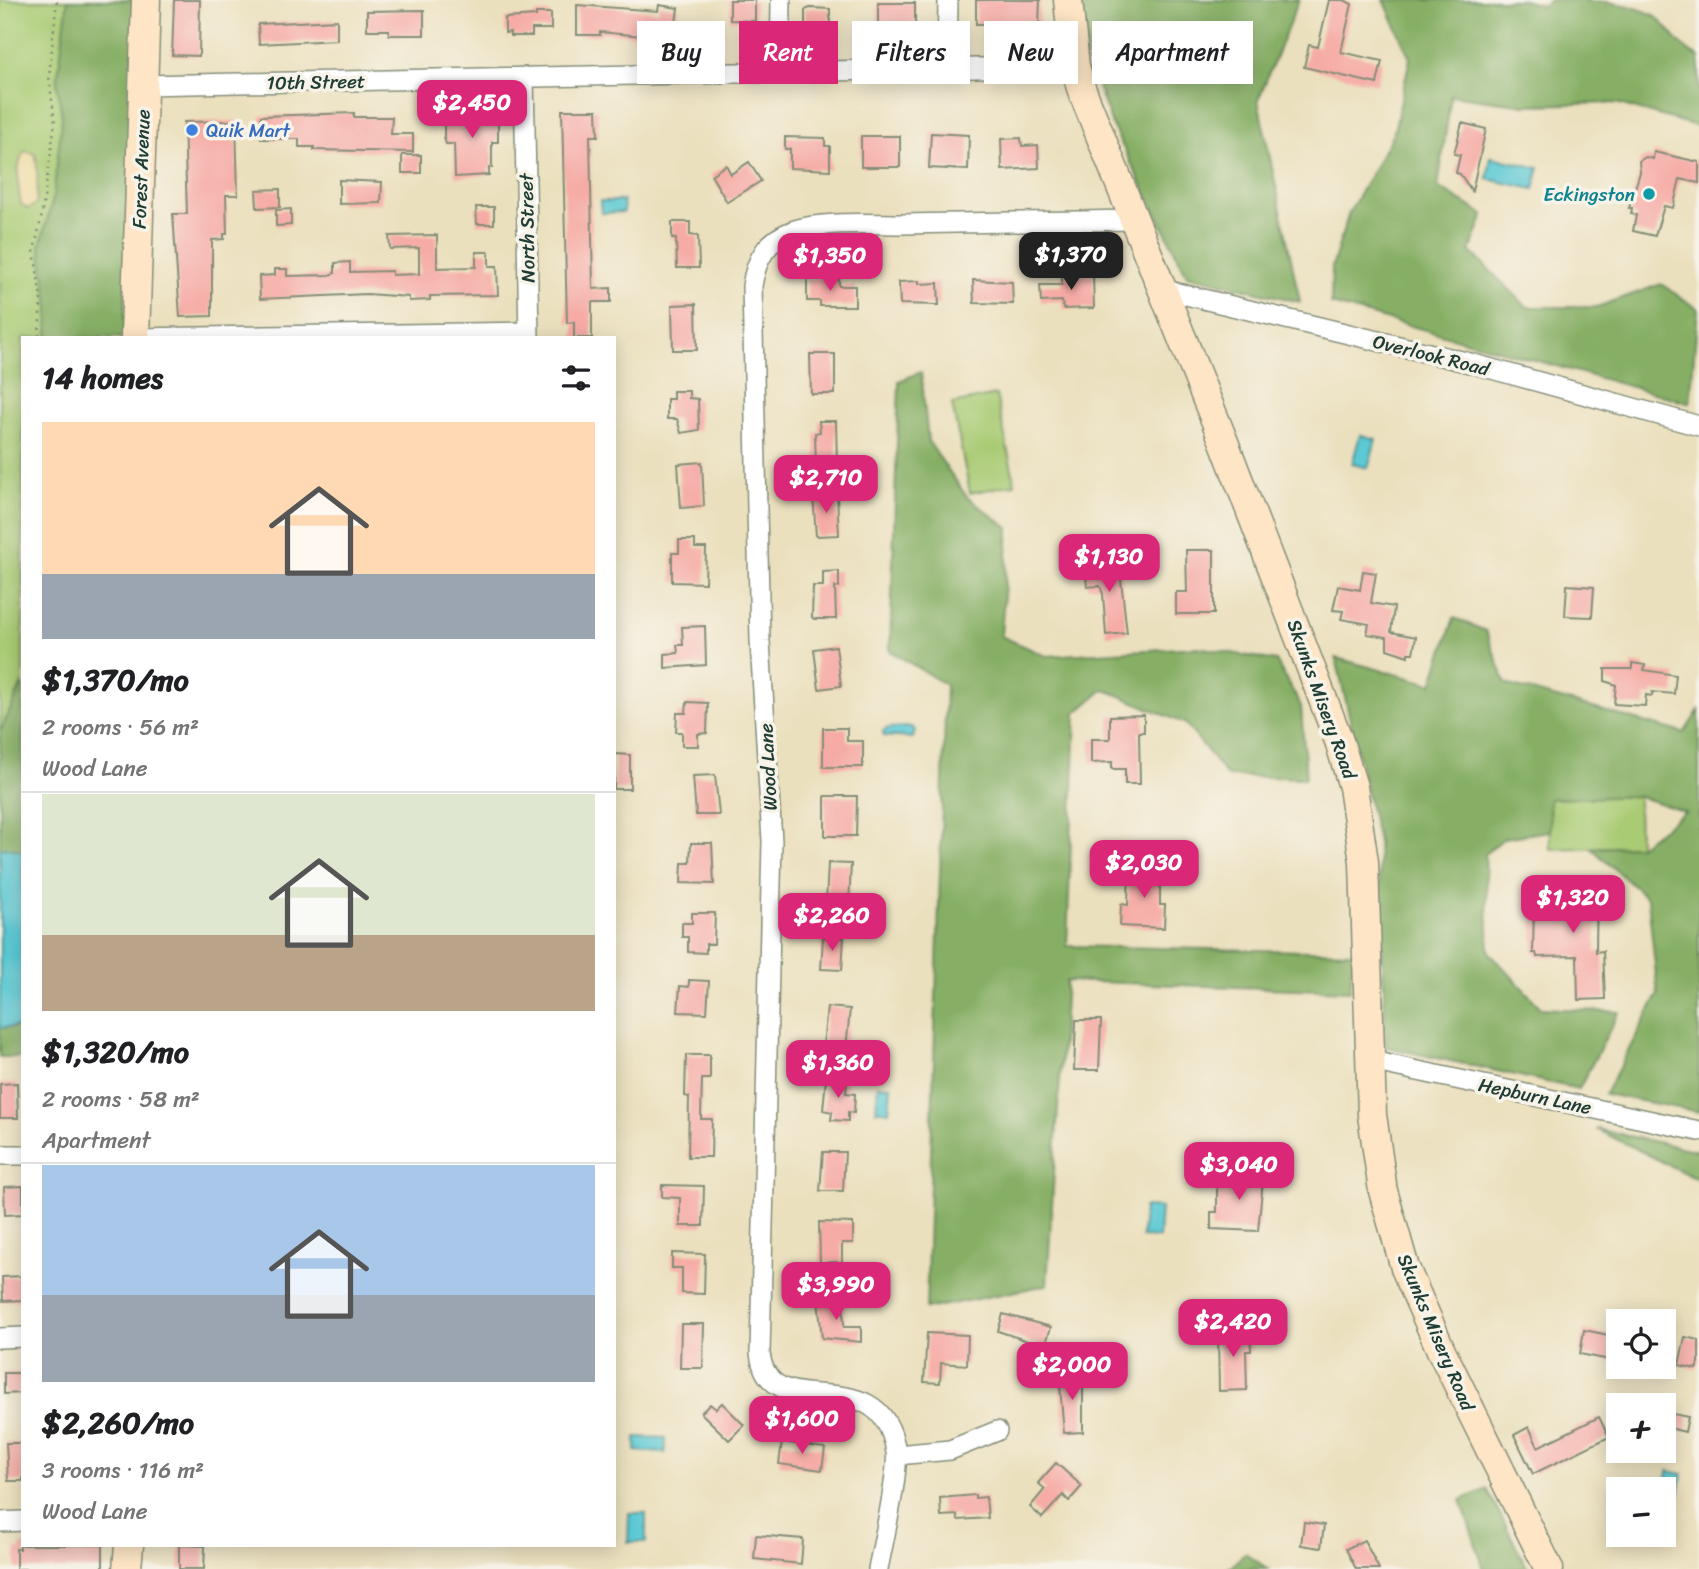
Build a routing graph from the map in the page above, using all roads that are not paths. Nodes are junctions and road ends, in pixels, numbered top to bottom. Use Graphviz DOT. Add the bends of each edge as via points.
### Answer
graph roads {
  1 [pos="146,0"];
  2 [pos="781,0"];
  3 [pos="948,0"];
  4 [pos="1068,0"];
  5 [pos="781,21"];
  6 [pos="948,21"];
  7 [pos="1070,21"];
  8 [pos="739,74"];
  9 [pos="1078,74"];
  10 [pos="524,77"];
  11 [pos="144,85"];
  12 [pos="1133,220"];
  13 [pos="1161,289"];
  14 [pos="528,335"];
  15 [pos="135,336"];
  16 [pos="397,336"];
  17 [pos="1699,426"];
  18 [pos="1371,1060"];
  19 [pos="1699,1131"];
  20 [pos="21,1154"];
  21 [pos="0,1155"];
  22 [pos="21,1337"];
  23 [pos="0,1338"];
  24 [pos="997,1431"];
  25 [pos="897,1455"];
  26 [pos="21,1521"];
  27 [pos="0,1522"];
  28 [pos="129,1547"];
  29 [pos="127,1569"];
  30 [pos="878,1569"];
  31 [pos="1549,1569"];
  1 -- 11 [label="main road, Forest Avenue"];
  2 -- 5 [label="street"];
  3 -- 6 [label="street"];
  4 -- 7 [label="main road, Skunks Misery Road"];
  8 -- 10 [label="street, 10th Street"];
  9 -- 12 [label="main road, Skunks Misery Road"];
  10 -- 11 [label="street, 10th Street"];
  10 -- 14 [label="street, North Street"];
  11 -- 15 [label="main road, Forest Avenue"];
  12 -- 13 [label="main road, Skunks Misery Road"];
  12 -- 25 [label="street, Wood Lane" via="796,229 776,239 755,265 760,641 772,841 760,1353 766,1373 783,1387 858,1399 879,1409 890,1423"];
  13 -- 17 [label="street, Overlook Road" via="1470,363"];
  13 -- 18 [label="main road, Skunks Misery Road" via="1307,654 1353,787 1364,862"];
  14 -- 16 [label="street"];
  18 -- 19 [label="street, Hepburn Lane"];
  18 -- 31 [label="main road, Skunks Misery Road" via="1372,1115 1382,1181 1405,1268"];
  20 -- 21 [label="street"];
  22 -- 23 [label="street"];
  24 -- 25 [label="street" via="950,1450"];
  25 -- 30 [label="street, Wood Lane"];
  26 -- 27 [label="street"];
  28 -- 29 [label="main road"];
}
